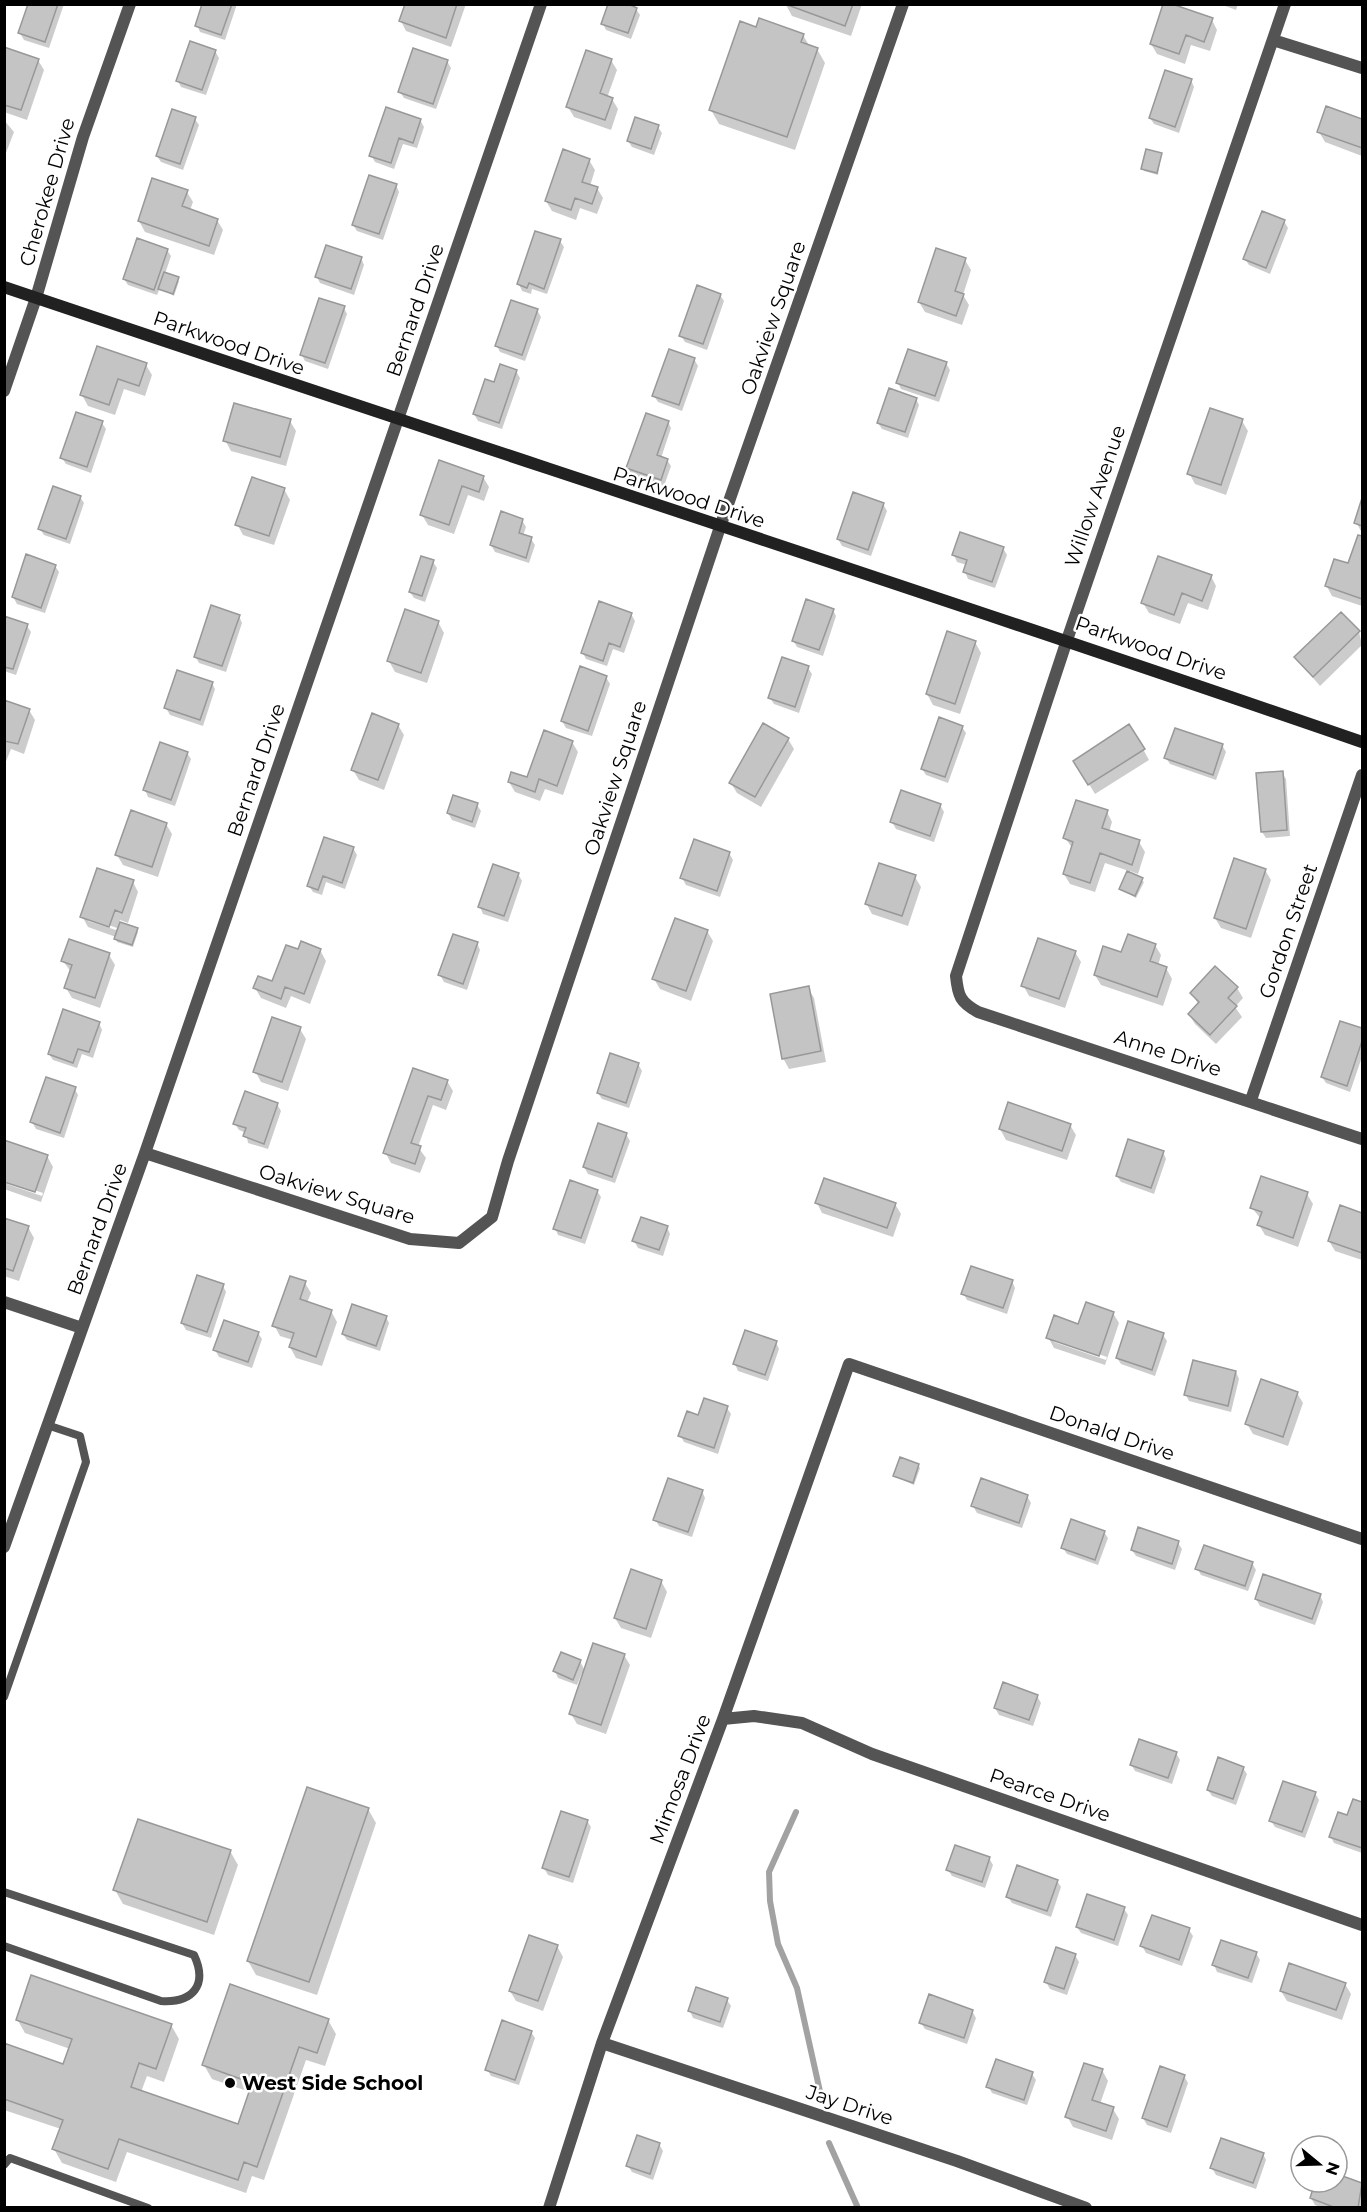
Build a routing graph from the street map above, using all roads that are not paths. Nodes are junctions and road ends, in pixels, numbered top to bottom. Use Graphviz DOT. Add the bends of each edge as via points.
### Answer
graph roads {
  1 [pos="130,4"];
  2 [pos="541,4"];
  3 [pos="903,4"];
  4 [pos="1285,4"];
  5 [pos="1273,40"];
  6 [pos="1362,68"];
  7 [pos="4,287"];
  8 [pos="36,298"];
  9 [pos="4,392"];
  10 [pos="397,420"];
  11 [pos="720,527"];
  12 [pos="1067,640"];
  13 [pos="1362,742"];
  14 [pos="1362,775"];
  15 [pos="962,1003"];
  16 [pos="1251,1100"];
  17 [pos="1362,1139"];
  18 [pos="145,1153"];
  19 [pos="4,1302"];
  20 [pos="81,1328"];
  21 [pos="849,1364"];
  22 [pos="47,1425"];
  23 [pos="1362,1539"];
  24 [pos="4,1547"];
  25 [pos="4,1697"];
  26 [pos="723,1719"];
  27 [pos="4,1892"];
  28 [pos="1362,1925"];
  29 [pos="4,1946"];
  30 [pos="602,2043"];
  31 [pos="6,2159"];
  32 [pos="148,2208"];
  33 [pos="549,2208"];
  34 [pos="1086,2208"];
  1 -- 8 [label="street, Cherokee Drive" via="83,137"];
  2 -- 10 [label="street, Bernard Drive"];
  3 -- 11 [label="street, Oakview Square"];
  4 -- 5 [label="street, Willow Avenue"];
  5 -- 6 [label="street"];
  5 -- 12 [label="street, Willow Avenue"];
  7 -- 8 [label="street, Parkwood Drive"];
  8 -- 9 [label="street, Cherokee Drive"];
  8 -- 10 [label="street, Parkwood Drive"];
  10 -- 11 [label="street, Parkwood Drive"];
  10 -- 18 [label="street, Bernard Drive"];
  11 -- 12 [label="street, Parkwood Drive"];
  11 -- 18 [label="street, Oakview Square" via="492,1217 459,1243 410,1239"];
  12 -- 13 [label="street, Parkwood Drive"];
  12 -- 15 [label="street, Willow Avenue" via="961,956 956,976"];
  14 -- 16 [label="street, Gordon Street"];
  15 -- 16 [label="street, Anne Drive" via="978,1012"];
  16 -- 17 [label="street, Anne Drive"];
  18 -- 20 [label="street, Bernard Drive"];
  19 -- 20 [label="street"];
  20 -- 22 [label="street, Bernard Drive"];
  21 -- 23 [label="street, Donald Drive"];
  21 -- 26 [label="street, Mimosa Drive"];
  22 -- 24 [label="street, Bernard Drive"];
  22 -- 25 [label="lane" via="80,1436 86,1462"];
  26 -- 28 [label="street, Pearce Drive" via="754,1716 802,1723 872,1754"];
  26 -- 30 [label="street, Mimosa Drive"];
  27 -- 29 [label="lane" via="194,1955 199,1967 198,1982 190,1998 161,2001"];
  30 -- 33 [label="street, Mimosa Drive"];
  30 -- 34 [label="street, Jay Drive"];
  31 -- 32 [label="lane"];
}
